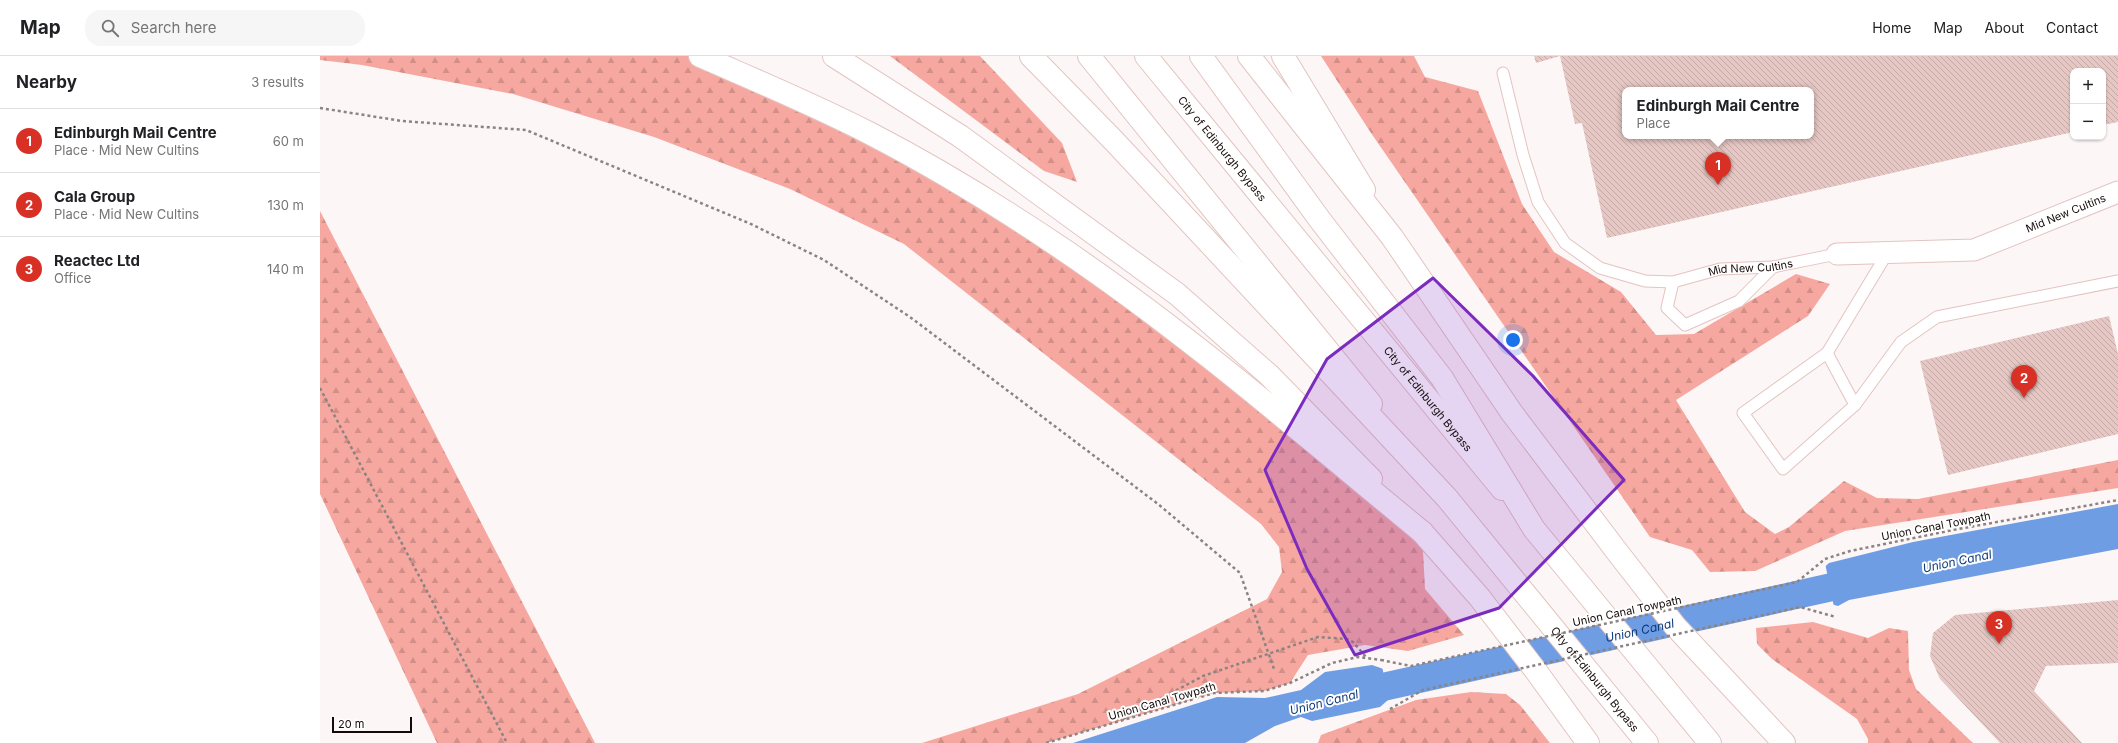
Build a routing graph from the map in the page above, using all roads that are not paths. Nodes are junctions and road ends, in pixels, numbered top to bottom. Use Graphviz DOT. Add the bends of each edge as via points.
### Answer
graph roads {
  1 [pos="700,56"];
  2 [pos="834,56"];
  3 [pos="1030,56"];
  4 [pos="1089,56"];
  5 [pos="1146,56"];
  6 [pos="1201,56"];
  7 [pos="1249,56"];
  8 [pos="1283,56"];
  9 [pos="1503,73"];
  10 [pos="2118,192"];
  11 [pos="1392,237"];
  12 [pos="1888,252"];
  13 [pos="1836,254"];
  14 [pos="1773,267"];
  15 [pos="2118,280"];
  16 [pos="1673,282"];
  17 [pos="1827,352"];
  18 [pos="1855,405"];
  19 [pos="1448,498"];
  20 [pos="1534,528"];
  21 [pos="1422,532"];
  22 [pos="1588,743"];
  23 [pos="1647,743"];
  24 [pos="1710,743"];
  25 [pos="1784,743"];
  1 -- 21 [label="main road" via="791,96 892,146 1057,246 1107,280 1256,394"];
  2 -- 21 [label="main road" via="960,136 1177,294 1269,375"];
  3 -- 19 [label="main road" via="1120,148"];
  4 -- 19 [label="main road, City of Edinburgh Bypass"];
  5 -- 20 [label="main road, City of Edinburgh Bypass"];
  6 -- 20 [label="main road" via="1320,220 1442,378"];
  7 -- 11 [label="main road"];
  8 -- 11 [label="main road"];
  9 -- 16 [label="lane, Mid New Cultins" via="1523,155 1538,202 1565,243 1600,268 1645,281"];
  10 -- 12 [label="street, Mid New Cultins" via="1974,250"];
  11 -- 25 [label="main road" via="1512,413 1618,553 1675,626"];
  12 -- 13 [label="street, Mid New Cultins"];
  12 -- 17 [label="lane"];
  13 -- 14 [label="lane, Mid New Cultins"];
  14 -- 16 [label="lane, Mid New Cultins" via="1720,269"];
  14 -- 16 [label="lane" via="1739,302 1685,325 1667,308"];
  15 -- 18 [label="lane" via="1937,317 1901,342"];
  17 -- 18 [label="lane"];
  17 -- 18 [label="lane" via="1743,413 1783,469"];
  19 -- 23 [label="main road, City of Edinburgh Bypass"];
  20 -- 24 [label="main road, City of Edinburgh Bypass"];
  21 -- 22 [label="main road" via="1480,598"];
}
